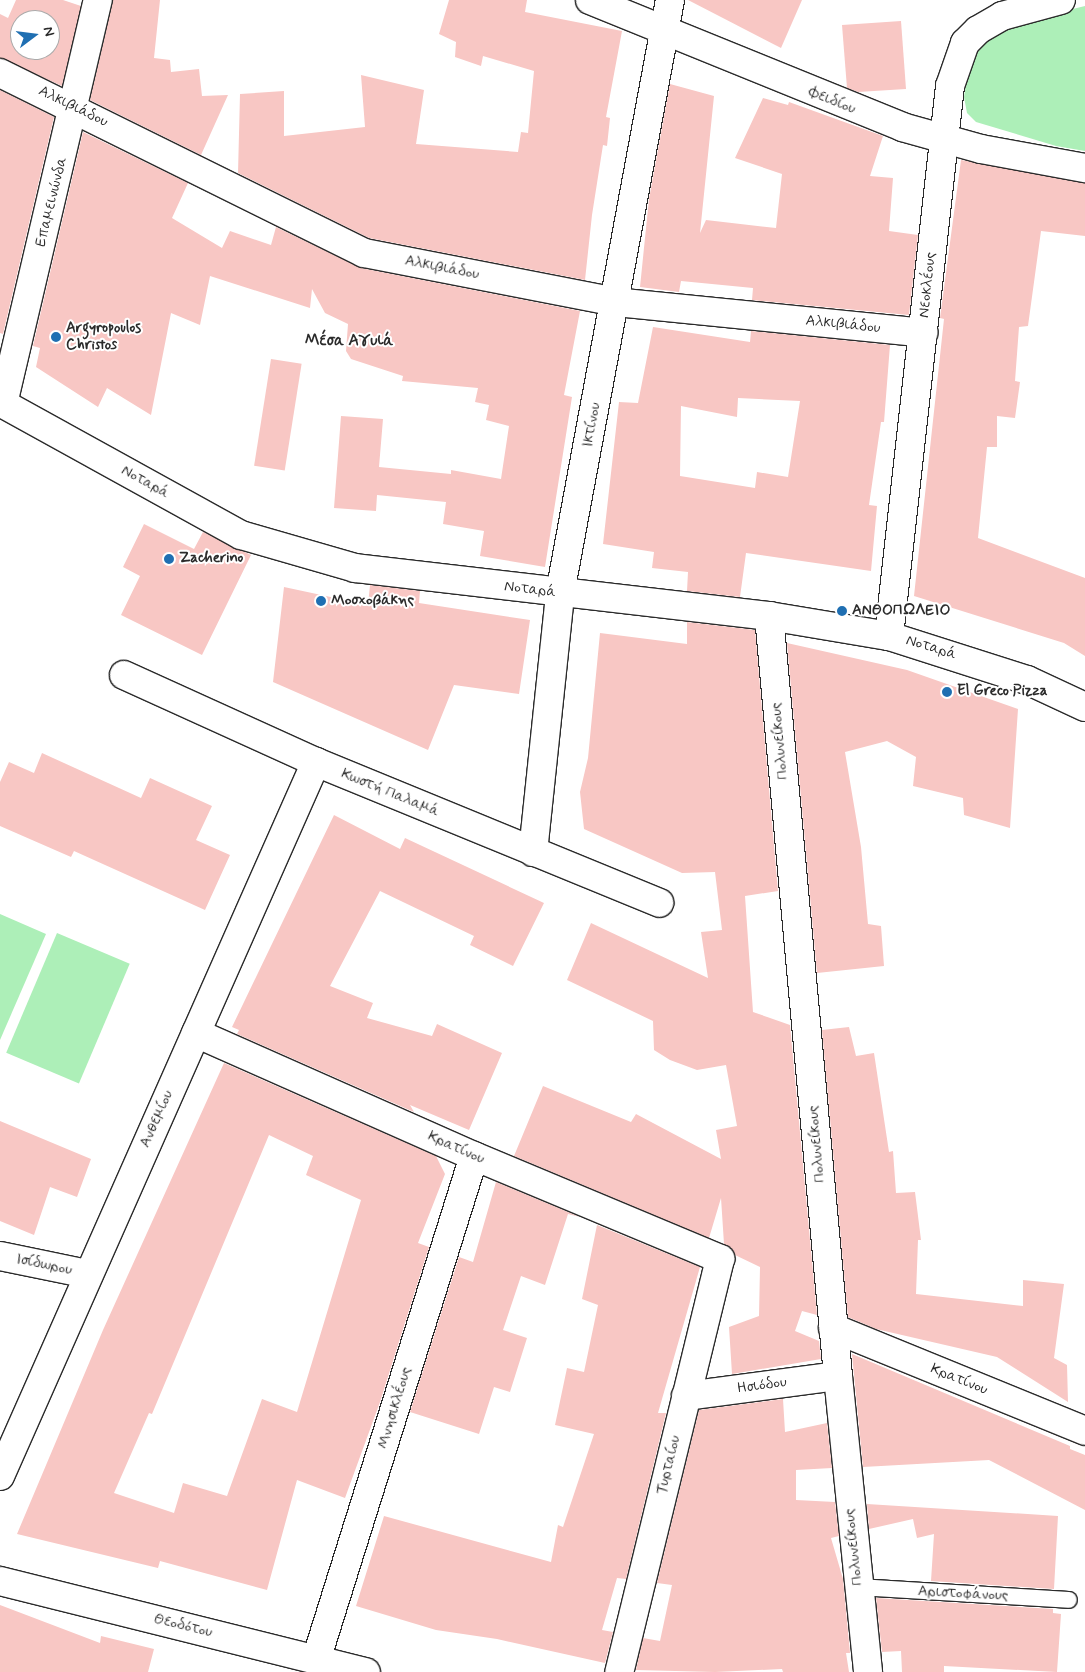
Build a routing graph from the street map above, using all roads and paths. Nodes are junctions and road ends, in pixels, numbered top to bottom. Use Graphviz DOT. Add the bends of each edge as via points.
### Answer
graph roads {
  1 [pos="98,0"];
  2 [pos="590,0"];
  3 [pos="670,0"];
  4 [pos="1061,0"];
  5 [pos="662,31"];
  6 [pos="0,73"];
  7 [pos="75,107"];
  8 [pos="944,140"];
  9 [pos="1085,168"];
  10 [pos="615,302"];
  11 [pos="923,333"];
  12 [pos="2,403"];
  13 [pos="560,593"];
  14 [pos="769,616"];
  15 [pos="889,636"];
  16 [pos="124,675"];
  17 [pos="1085,707"];
  18 [pos="316,762"];
  19 [pos="533,852"];
  20 [pos="659,903"];
  21 [pos="196,1033"];
  22 [pos="474,1156"];
  23 [pos="0,1256"];
  24 [pos="720,1259"];
  25 [pos="88,1274"];
  26 [pos="833,1328"];
  27 [pos="838,1376"];
  28 [pos="686,1396"];
  29 [pos="1085,1431"];
  30 [pos="0,1476"];
  31 [pos="0,1581"];
  32 [pos="858,1587"];
  33 [pos="1069,1600"];
  34 [pos="316,1660"];
  35 [pos="366,1672"];
  36 [pos="619,1672"];
  37 [pos="868,1672"];
  1 -- 7 [label="street, Επαμεινώνδα"];
  2 -- 5 [label="street, Φειδίου"];
  3 -- 5 [label="street, Ικτίνου"];
  4 -- 8 [label="street, Νεοκλέους" via="1002,16 970,36 950,86"];
  5 -- 8 [label="street, Φειδίου" via="863,113"];
  5 -- 10 [label="street, Ικτίνου"];
  6 -- 7 [label="street, Αλκιβιάδου"];
  7 -- 10 [label="street, Αλκιβιάδου" via="364,253"];
  7 -- 12 [label="street, Επαμεινώνδα"];
  8 -- 9 [label="street, Φειδίου"];
  8 -- 11 [label="street, Νεοκλέους"];
  10 -- 11 [label="street, Αλκιβιάδου"];
  10 -- 13 [label="street, Ικτίνου"];
  11 -- 15 [label="street, Νεοκλέους"];
  12 -- 13 [label="street, Νοταρά" via="241,535 355,568"];
  13 -- 14 [label="street, Νοταρά"];
  13 -- 19 [label="street, Ικτίνου"];
  14 -- 15 [label="street, Νοταρά"];
  14 -- 26 [label="street, Πολυνείκους"];
  15 -- 17 [label="street, Νοταρά" via="1027,680"];
  16 -- 18 [label="street, Κωστή Παλαμά"];
  18 -- 19 [label="street, Κωστή Παλαμά"];
  18 -- 21 [label="street, Ανθεμίου"];
  19 -- 20 [label="street, Κωστή Παλαμά"];
  21 -- 22 [label="street, Κρατίνου"];
  21 -- 25 [label="street, Ανθεμίου"];
  22 -- 24 [label="street, Κρατίνου"];
  22 -- 34 [label="street, Μνησικλέους"];
  23 -- 25 [label="street, Ισίδωρου"];
  24 -- 28 [label="street, Τυρταίου"];
  25 -- 30 [label="street, Ανθεμίου"];
  26 -- 27 [label="street, Πολυνείκους"];
  26 -- 29 [label="street, Κρατίνου"];
  27 -- 28 [label="street, Ησιόδου"];
  27 -- 32 [label="street, Πολυνείκους"];
  28 -- 36 [label="street, Τυρταίου"];
  31 -- 34 [label="street, Θεοδότου"];
  32 -- 33 [label="lane, Αριστοφάνους"];
  32 -- 37 [label="street, Πολυνείκους"];
  34 -- 35 [label="street, Θεοδότου"];
}
